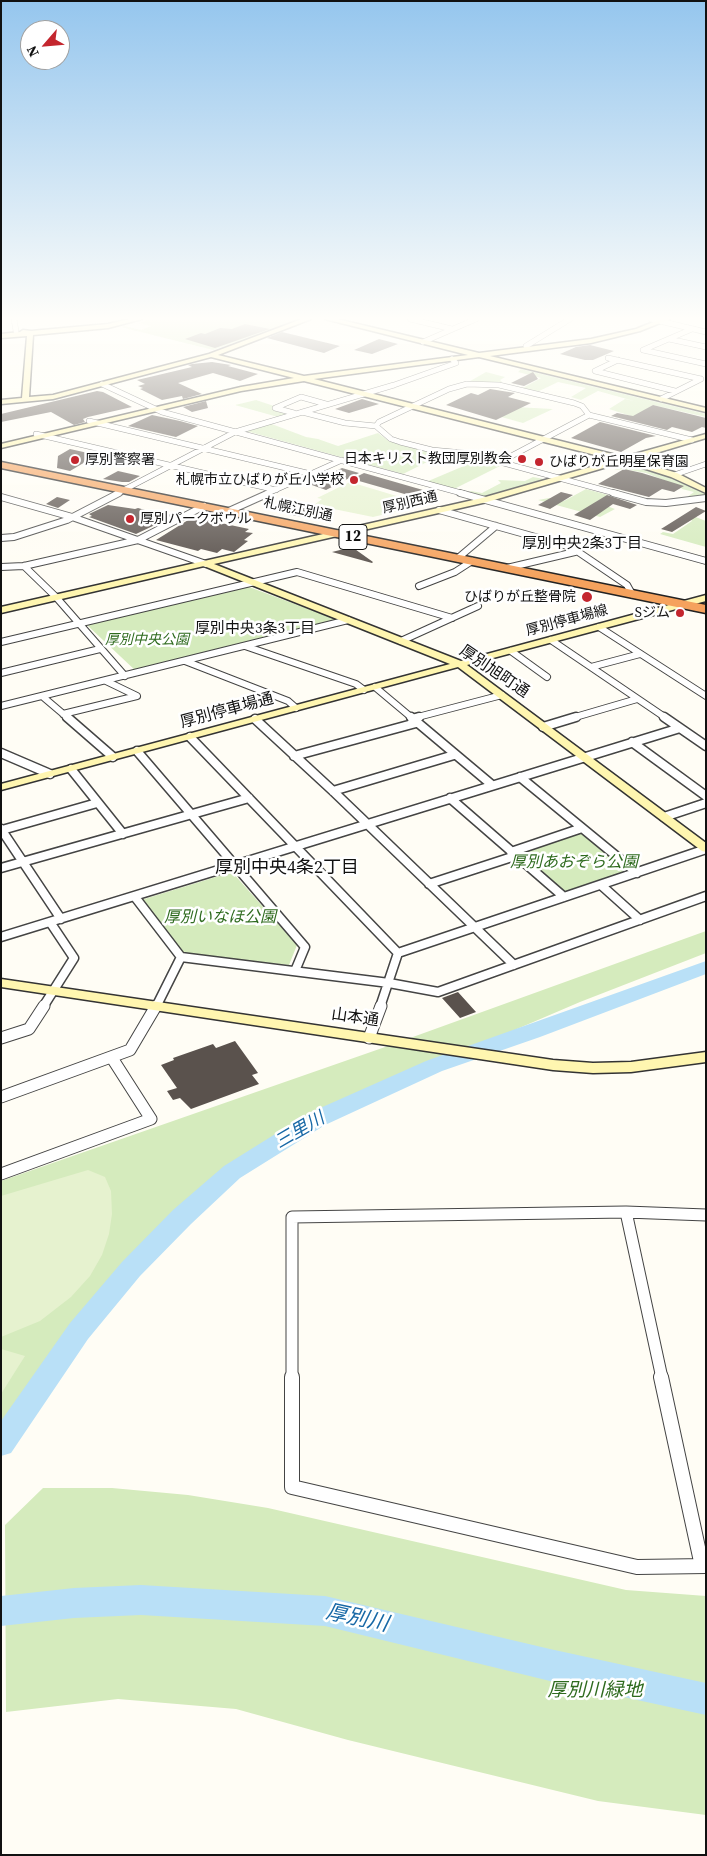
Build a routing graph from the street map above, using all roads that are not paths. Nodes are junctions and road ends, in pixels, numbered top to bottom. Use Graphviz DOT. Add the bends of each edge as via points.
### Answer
graph roads {
  1 [pos="145,406"];
  2 [pos="159,406"];
  3 [pos="161,406"];
  4 [pos="281,406"];
  5 [pos="322,406"];
  6 [pos="413,406"];
  7 [pos="581,406"];
  8 [pos="692,406"];
  9 [pos="150,408"];
  10 [pos="706,410"];
  11 [pos="302,412"];
  12 [pos="294,413"];
  13 [pos="589,415"];
  14 [pos="92,422"];
  15 [pos="376,426"];
  16 [pos="235,432"];
  17 [pos="36,434"];
  18 [pos="44,436"];
  19 [pos="706,436"];
  20 [pos="543,439"];
  21 [pos="692,440"];
  22 [pos="1,444"];
  23 [pos="203,449"];
  24 [pos="342,460"];
  25 [pos="624,460"];
  26 [pos="500,462"];
  27 [pos="706,464"];
  28 [pos="1,465"];
  29 [pos="171,465"];
  30 [pos="311,474"];
  31 [pos="674,475"];
  32 [pos="560,478"];
  33 [pos="124,490"];
  34 [pos="276,490"];
  35 [pos="706,490"];
  36 [pos="1,497"];
  37 [pos="706,498"];
  38 [pos="484,500"];
  39 [pos="204,506"];
  40 [pos="439,510"];
  41 [pos="229,511"];
  42 [pos="72,517"];
  43 [pos="496,526"];
  44 [pos="335,534"];
  45 [pos="1,538"];
  46 [pos="138,540"];
  47 [pos="578,552"];
  48 [pos="458,558"];
  49 [pos="472,561"];
  50 [pos="706,561"];
  51 [pos="206,564"];
  52 [pos="24,566"];
  53 [pos="1,567"];
  54 [pos="507,568"];
  55 [pos="253,583"];
  56 [pos="419,586"];
  57 [pos="632,594"];
  58 [pos="56,597"];
  59 [pos="706,598"];
  60 [pos="682,604"];
  61 [pos="478,606"];
  62 [pos="706,609"];
  63 [pos="1,610"];
  64 [pos="452,618"];
  65 [pos="348,620"];
  66 [pos="79,624"];
  67 [pos="599,627"];
  68 [pos="551,640"];
  69 [pos="401,641"];
  70 [pos="1,642"];
  71 [pos="245,646"];
  72 [pos="100,649"];
  73 [pos="511,651"];
  74 [pos="640,654"];
  75 [pos="185,662"];
  76 [pos="460,664"];
  77 [pos="591,667"];
  78 [pos="1,674"];
  79 [pos="125,676"];
  80 [pos="547,676"];
  81 [pos="106,681"];
  82 [pos="375,687"];
  83 [pos="364,690"];
  84 [pos="502,695"];
  85 [pos="42,696"];
  86 [pos="706,696"];
  87 [pos="637,699"];
  88 [pos="1,706"];
  89 [pos="296,708"];
  90 [pos="62,714"];
  91 [pos="255,720"];
  92 [pos="414,721"];
  93 [pos="543,726"];
  94 [pos="680,728"];
  95 [pos="190,737"];
  96 [pos="632,742"];
  97 [pos="706,746"];
  98 [pos="137,751"];
  99 [pos="1,753"];
  100 [pos="454,755"];
  101 [pos="294,756"];
  102 [pos="113,757"];
  103 [pos="583,757"];
  104 [pos="70,769"];
  105 [pos="50,774"];
  106 [pos="520,777"];
  107 [pos="492,785"];
  108 [pos="1,787"];
  109 [pos="333,791"];
  110 [pos="706,796"];
  111 [pos="249,798"];
  112 [pos="450,798"];
  113 [pos="97,803"];
  114 [pos="706,803"];
  115 [pos="192,815"];
  116 [pos="664,817"];
  117 [pos="367,823"];
  118 [pos="582,828"];
  119 [pos="1,830"];
  120 [pos="123,834"];
  121 [pos="295,846"];
  122 [pos="706,849"];
  123 [pos="513,854"];
  124 [pos="23,862"];
  125 [pos="235,866"];
  126 [pos="1,868"];
  127 [pos="637,873"];
  128 [pos="429,884"];
  129 [pos="601,885"];
  130 [pos="564,896"];
  131 [pos="706,896"];
  132 [pos="135,897"];
  133 [pos="61,919"];
  134 [pos="640,920"];
  135 [pos="50,922"];
  136 [pos="474,927"];
  137 [pos="1,937"];
  138 [pos="398,953"];
  139 [pos="181,957"];
  140 [pos="514,965"];
  141 [pos="295,971"];
  142 [pos="1,983"];
  143 [pos="389,983"];
  144 [pos="54,990"];
  145 [pos="155,1007"];
  146 [pos="1,1038"];
  147 [pos="370,1038"];
  148 [pos="706,1057"];
  149 [pos="112,1058"];
  150 [pos="1,1097"];
  151 [pos="1,1174"];
  152 [pos="626,1212"];
  153 [pos="706,1215"];
  154 [pos="704,1566"];
  1 -- 9 [label="street"];
  2 -- 9 [label="street"];
  3 -- 9 [label="street"];
  4 -- 12 [label="street" via="275,408"];
  5 -- 11 [label="street"];
  6 -- 15 [label="street"];
  6 -- 20 [label="street"];
  7 -- 13 [label="street"];
  8 -- 10 [label="street"];
  9 -- 14 [label="street"];
  9 -- 16 [label="street"];
  11 -- 12 [label="street"];
  11 -- 15 [label="street" via="344,423"];
  12 -- 16 [label="street"];
  13 -- 20 [label="street"];
  13 -- 21 [label="street"];
  14 -- 17 [label="street"];
  14 -- 18 [label="street"];
  14 -- 23 [label="street"];
  15 -- 26 [label="street" via="400,442"];
  16 -- 23 [label="street"];
  16 -- 24 [label="street"];
  17 -- 18 [label="street"];
  17 -- 22 [label="street"];
  18 -- 22 [label="street"];
  18 -- 29 [label="street"];
  19 -- 21 [label="street, 厚別西通"];
  20 -- 25 [label="street"];
  20 -- 26 [label="street"];
  21 -- 25 [label="street, 厚別西通"];
  23 -- 29 [label="street"];
  23 -- 30 [label="street"];
  24 -- 30 [label="street"];
  24 -- 38 [label="street"];
  25 -- 31 [label="street"];
  25 -- 32 [label="street, 厚別西通"];
  26 -- 32 [label="street"];
  27 -- 31 [label="street"];
  28 -- 33 [label="highway, 札幌江別通 / 12"];
  29 -- 33 [label="street"];
  29 -- 34 [label="street"];
  30 -- 34 [label="street"];
  31 -- 35 [label="street"];
  32 -- 37 [label="street" via="653,502"];
  32 -- 38 [label="street, 厚別西通"];
  33 -- 39 [label="highway, 札幌江別通 / 12"];
  33 -- 42 [label="street"];
  34 -- 41 [label="street"];
  36 -- 42 [label="street"];
  38 -- 40 [label="street, 厚別西通"];
  38 -- 50 [label="street"];
  39 -- 41 [label="highway, 札幌江別通 / 12"];
  39 -- 46 [label="street"];
  40 -- 43 [label="street"];
  40 -- 44 [label="street, 厚別西通"];
  41 -- 44 [label="highway, 札幌江別通 / 12"];
  42 -- 45 [label="street" via="14,537"];
  42 -- 46 [label="street"];
  43 -- 47 [label="street" via="571,547"];
  43 -- 48 [label="street"];
  44 -- 48 [label="highway, 札幌江別通 / 12"];
  44 -- 51 [label="street, 厚別西通"];
  46 -- 51 [label="street"];
  46 -- 52 [label="street"];
  47 -- 54 [label="street"];
  47 -- 57 [label="street" via="627,585"];
  48 -- 49 [label="highway, 札幌江別通 / 12"];
  49 -- 54 [label="highway, 札幌江別通 / 12"];
  49 -- 56 [label="street" via="455,572"];
  51 -- 55 [label="street, 厚別旭町通"];
  51 -- 58 [label="street, 厚別西通"];
  52 -- 53 [label="street"];
  52 -- 58 [label="street"];
  54 -- 57 [label="highway, 札幌江別通 / 12"];
  55 -- 64 [label="street" via="297,572"];
  55 -- 65 [label="street, 厚別旭町通"];
  55 -- 66 [label="street"];
  57 -- 60 [label="highway, 札幌江別通 / 12"];
  58 -- 63 [label="street, 厚別西通"];
  58 -- 66 [label="street"];
  59 -- 60 [label="street"];
  60 -- 62 [label="highway, 札幌江別通 / 12"];
  60 -- 67 [label="street, 厚別停車場線"];
  61 -- 64 [label="street"];
  64 -- 69 [label="street"];
  65 -- 69 [label="street, 厚別旭町通"];
  65 -- 71 [label="street"];
  66 -- 70 [label="street"];
  66 -- 72 [label="street"];
  67 -- 68 [label="street, 厚別停車場線"];
  67 -- 74 [label="street"];
  68 -- 73 [label="street, 厚別停車場線"];
  68 -- 77 [label="street"];
  69 -- 76 [label="street, 厚別旭町通"];
  71 -- 75 [label="street"];
  71 -- 83 [label="street" via="356,684"];
  72 -- 78 [label="street"];
  72 -- 79 [label="street"];
  73 -- 76 [label="street, 厚別停車場線"];
  73 -- 80 [label="street"];
  74 -- 77 [label="street"];
  74 -- 86 [label="street"];
  75 -- 79 [label="street"];
  75 -- 89 [label="street" via="288,701"];
  76 -- 82 [label="street, 厚別停車場通"];
  76 -- 84 [label="street, 厚別旭町通"];
  77 -- 87 [label="street"];
  79 -- 81 [label="street"];
  81 -- 85 [label="street"];
  81 -- 90 [label="street" via="137,696"];
  82 -- 83 [label="street, 厚別停車場通"];
  82 -- 92 [label="street"];
  83 -- 89 [label="street, 厚別停車場通"];
  84 -- 92 [label="street"];
  84 -- 93 [label="street, 厚別旭町通"];
  85 -- 88 [label="street"];
  85 -- 90 [label="street"];
  87 -- 93 [label="street"];
  87 -- 94 [label="street"];
  89 -- 91 [label="street, 厚別停車場通"];
  90 -- 102 [label="street"];
  91 -- 95 [label="street, 厚別停車場通"];
  91 -- 101 [label="street"];
  92 -- 100 [label="street"];
  92 -- 101 [label="street"];
  93 -- 103 [label="street, 厚別旭町通"];
  94 -- 96 [label="street"];
  94 -- 97 [label="street"];
  95 -- 98 [label="street, 厚別停車場通"];
  95 -- 111 [label="street"];
  96 -- 103 [label="street"];
  96 -- 110 [label="street"];
  98 -- 102 [label="street, 厚別停車場通"];
  98 -- 115 [label="street"];
  99 -- 105 [label="street"];
  100 -- 107 [label="street"];
  100 -- 109 [label="street"];
  101 -- 109 [label="street"];
  102 -- 104 [label="street, 厚別停車場通"];
  103 -- 106 [label="street"];
  103 -- 116 [label="street, 厚別旭町通"];
  104 -- 105 [label="street, 厚別停車場通"];
  104 -- 113 [label="street"];
  105 -- 108 [label="street, 厚別停車場通"];
  106 -- 107 [label="street"];
  106 -- 118 [label="street"];
  107 -- 112 [label="street"];
  109 -- 117 [label="street"];
  111 -- 115 [label="street"];
  111 -- 121 [label="street"];
  112 -- 117 [label="street"];
  112 -- 123 [label="street"];
  113 -- 119 [label="street"];
  113 -- 120 [label="street"];
  114 -- 116 [label="street"];
  115 -- 120 [label="street"];
  115 -- 125 [label="street"];
  116 -- 122 [label="street, 厚別旭町通"];
  117 -- 121 [label="street"];
  117 -- 128 [label="street"];
  118 -- 123 [label="street"];
  118 -- 127 [label="street"];
  119 -- 124 [label="street"];
  120 -- 124 [label="street"];
  121 -- 125 [label="street"];
  121 -- 138 [label="street"];
  122 -- 127 [label="street"];
  123 -- 128 [label="street"];
  123 -- 130 [label="street"];
  124 -- 126 [label="street"];
  124 -- 133 [label="street"];
  125 -- 132 [label="street"];
  125 -- 141 [label="street" via="305,947"];
  127 -- 129 [label="street"];
  128 -- 136 [label="street"];
  129 -- 130 [label="street"];
  129 -- 134 [label="street"];
  130 -- 136 [label="street"];
  131 -- 134 [label="street"];
  132 -- 133 [label="street"];
  132 -- 139 [label="street"];
  133 -- 135 [label="street"];
  134 -- 140 [label="street"];
  135 -- 137 [label="street"];
  135 -- 144 [label="street" via="74,958"];
  136 -- 138 [label="street"];
  136 -- 140 [label="street"];
  138 -- 143 [label="street"];
  139 -- 141 [label="street"];
  139 -- 145 [label="street"];
  140 -- 143 [label="street" via="438,992"];
  141 -- 143 [label="street"];
  142 -- 144 [label="street, 山本通"];
  143 -- 147 [label="street"];
  144 -- 145 [label="street, 山本通"];
  144 -- 146 [label="street" via="30,1028"];
  145 -- 147 [label="street, 山本通"];
  145 -- 149 [label="street" via="130,1050"];
  147 -- 148 [label="street, 山本通" via="593,1068 631,1067"];
  149 -- 150 [label="street"];
  149 -- 151 [label="street" via="151,1119"];
  152 -- 153 [label="street"];
  152 -- 154 [label="street"];
  152 -- 154 [label="street" via="292,1217 292,1487 637,1566"];
}
